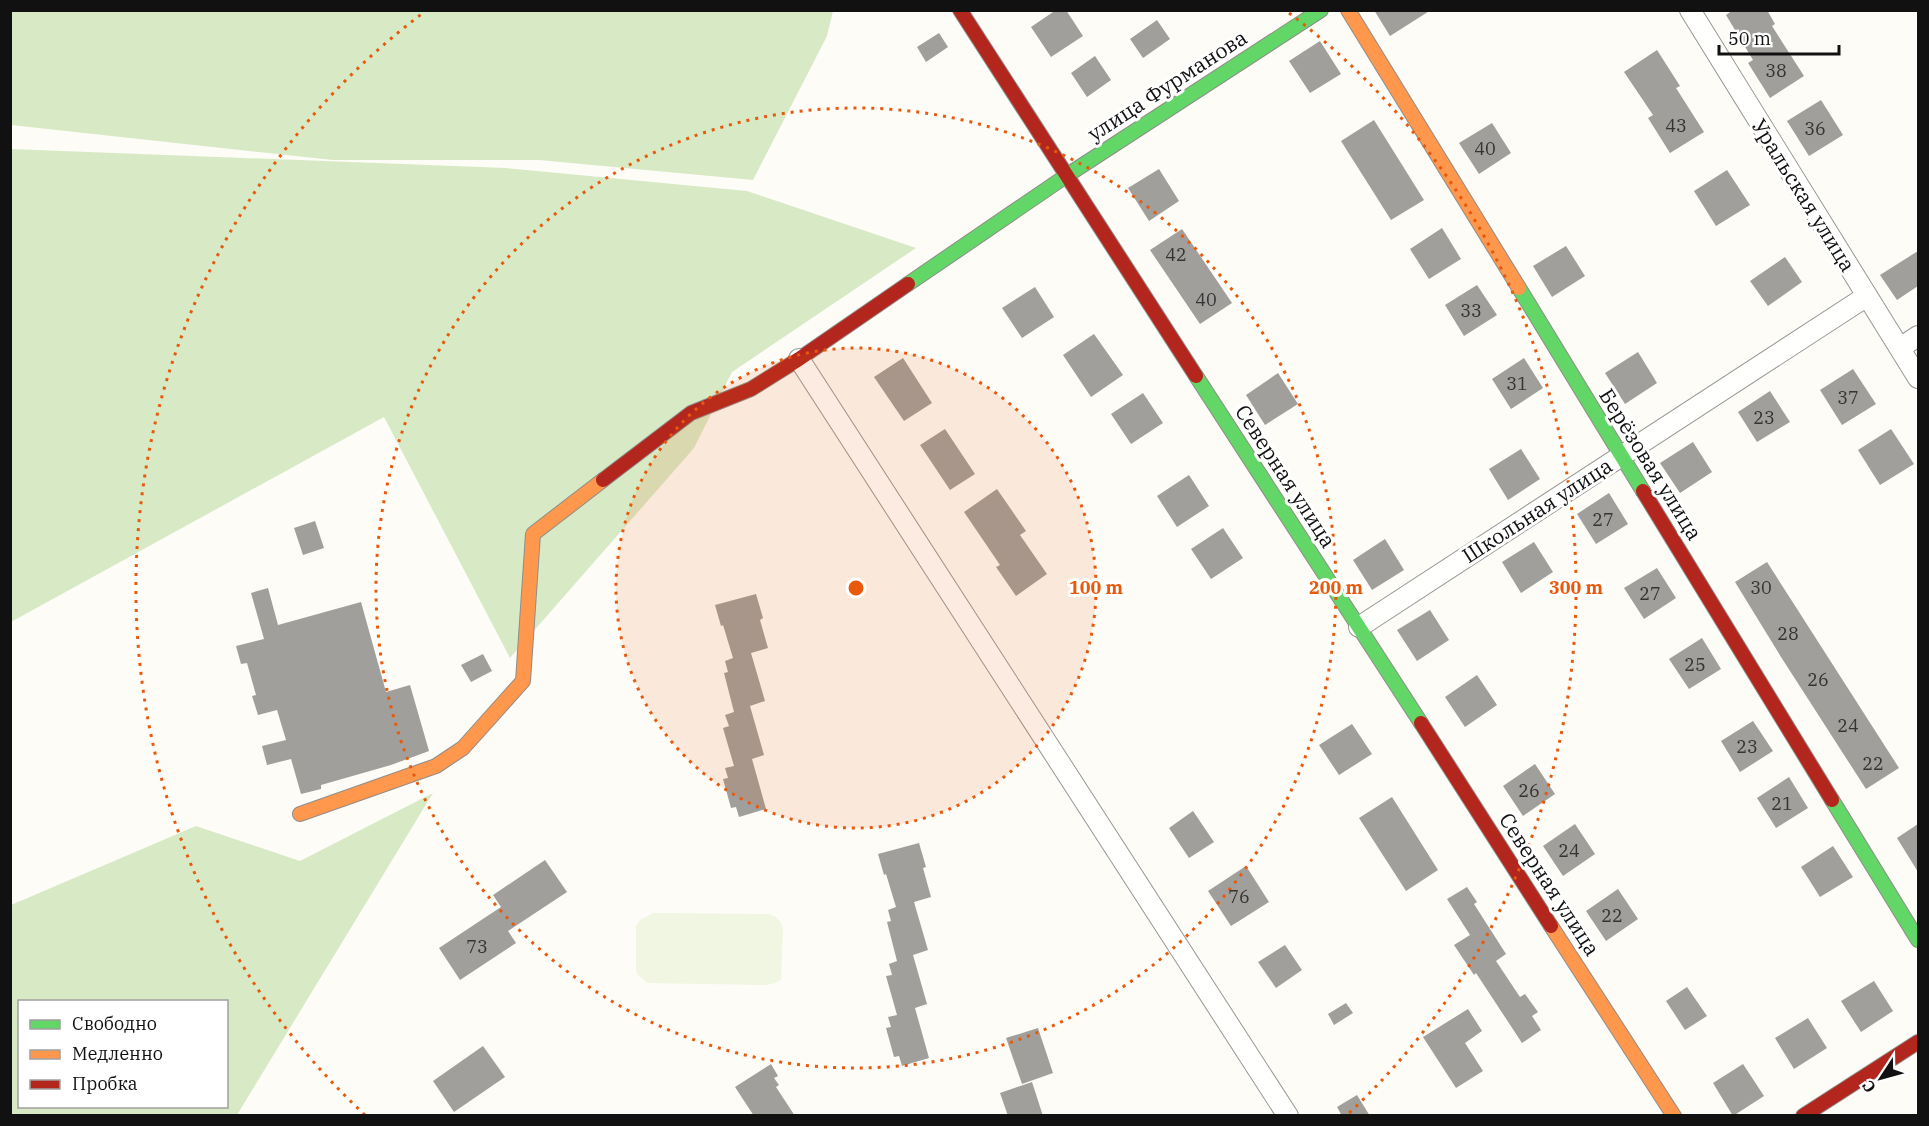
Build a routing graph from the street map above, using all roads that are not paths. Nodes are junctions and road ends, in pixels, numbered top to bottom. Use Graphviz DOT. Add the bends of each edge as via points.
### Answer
graph roads {
  1 [pos="960,10"];
  2 [pos="1321,10"];
  3 [pos="1348,10"];
  4 [pos="1690,10"];
  5 [pos="1066,176"];
  6 [pos="1867,296"];
  7 [pos="1918,336"];
  8 [pos="1900,348"];
  9 [pos="799,359"];
  10 [pos="1918,378"];
  11 [pos="1620,456"];
  12 [pos="1359,627"];
  13 [pos="300,814"];
  14 [pos="1918,939"];
  15 [pos="1918,1042"];
  16 [pos="1288,1116"];
  17 [pos="1674,1116"];
  18 [pos="1803,1116"];
  1 -- 5 [label="street, Северная улица"];
  2 -- 5 [label="street, улица Фурманова"];
  3 -- 11 [label="street, Берёзовая улица"];
  4 -- 6 [label="street, Уральская улица"];
  5 -- 9 [label="street, улица Фурманова"];
  5 -- 12 [label="street, Северная улица"];
  6 -- 8 [label="street, Уральская улица"];
  6 -- 11 [label="street, Школьная улица"];
  7 -- 8 [label="street"];
  8 -- 10 [label="street, Уральская улица"];
  9 -- 13 [label="street, улица Фурманова" via="751,389 691,413 533,534 523,681 463,748 436,766"];
  9 -- 16 [label="street"];
  11 -- 12 [label="street, Школьная улица"];
  11 -- 14 [label="street, Берёзовая улица"];
  12 -- 17 [label="street, Северная улица"];
  15 -- 18 [label="street"];
}
